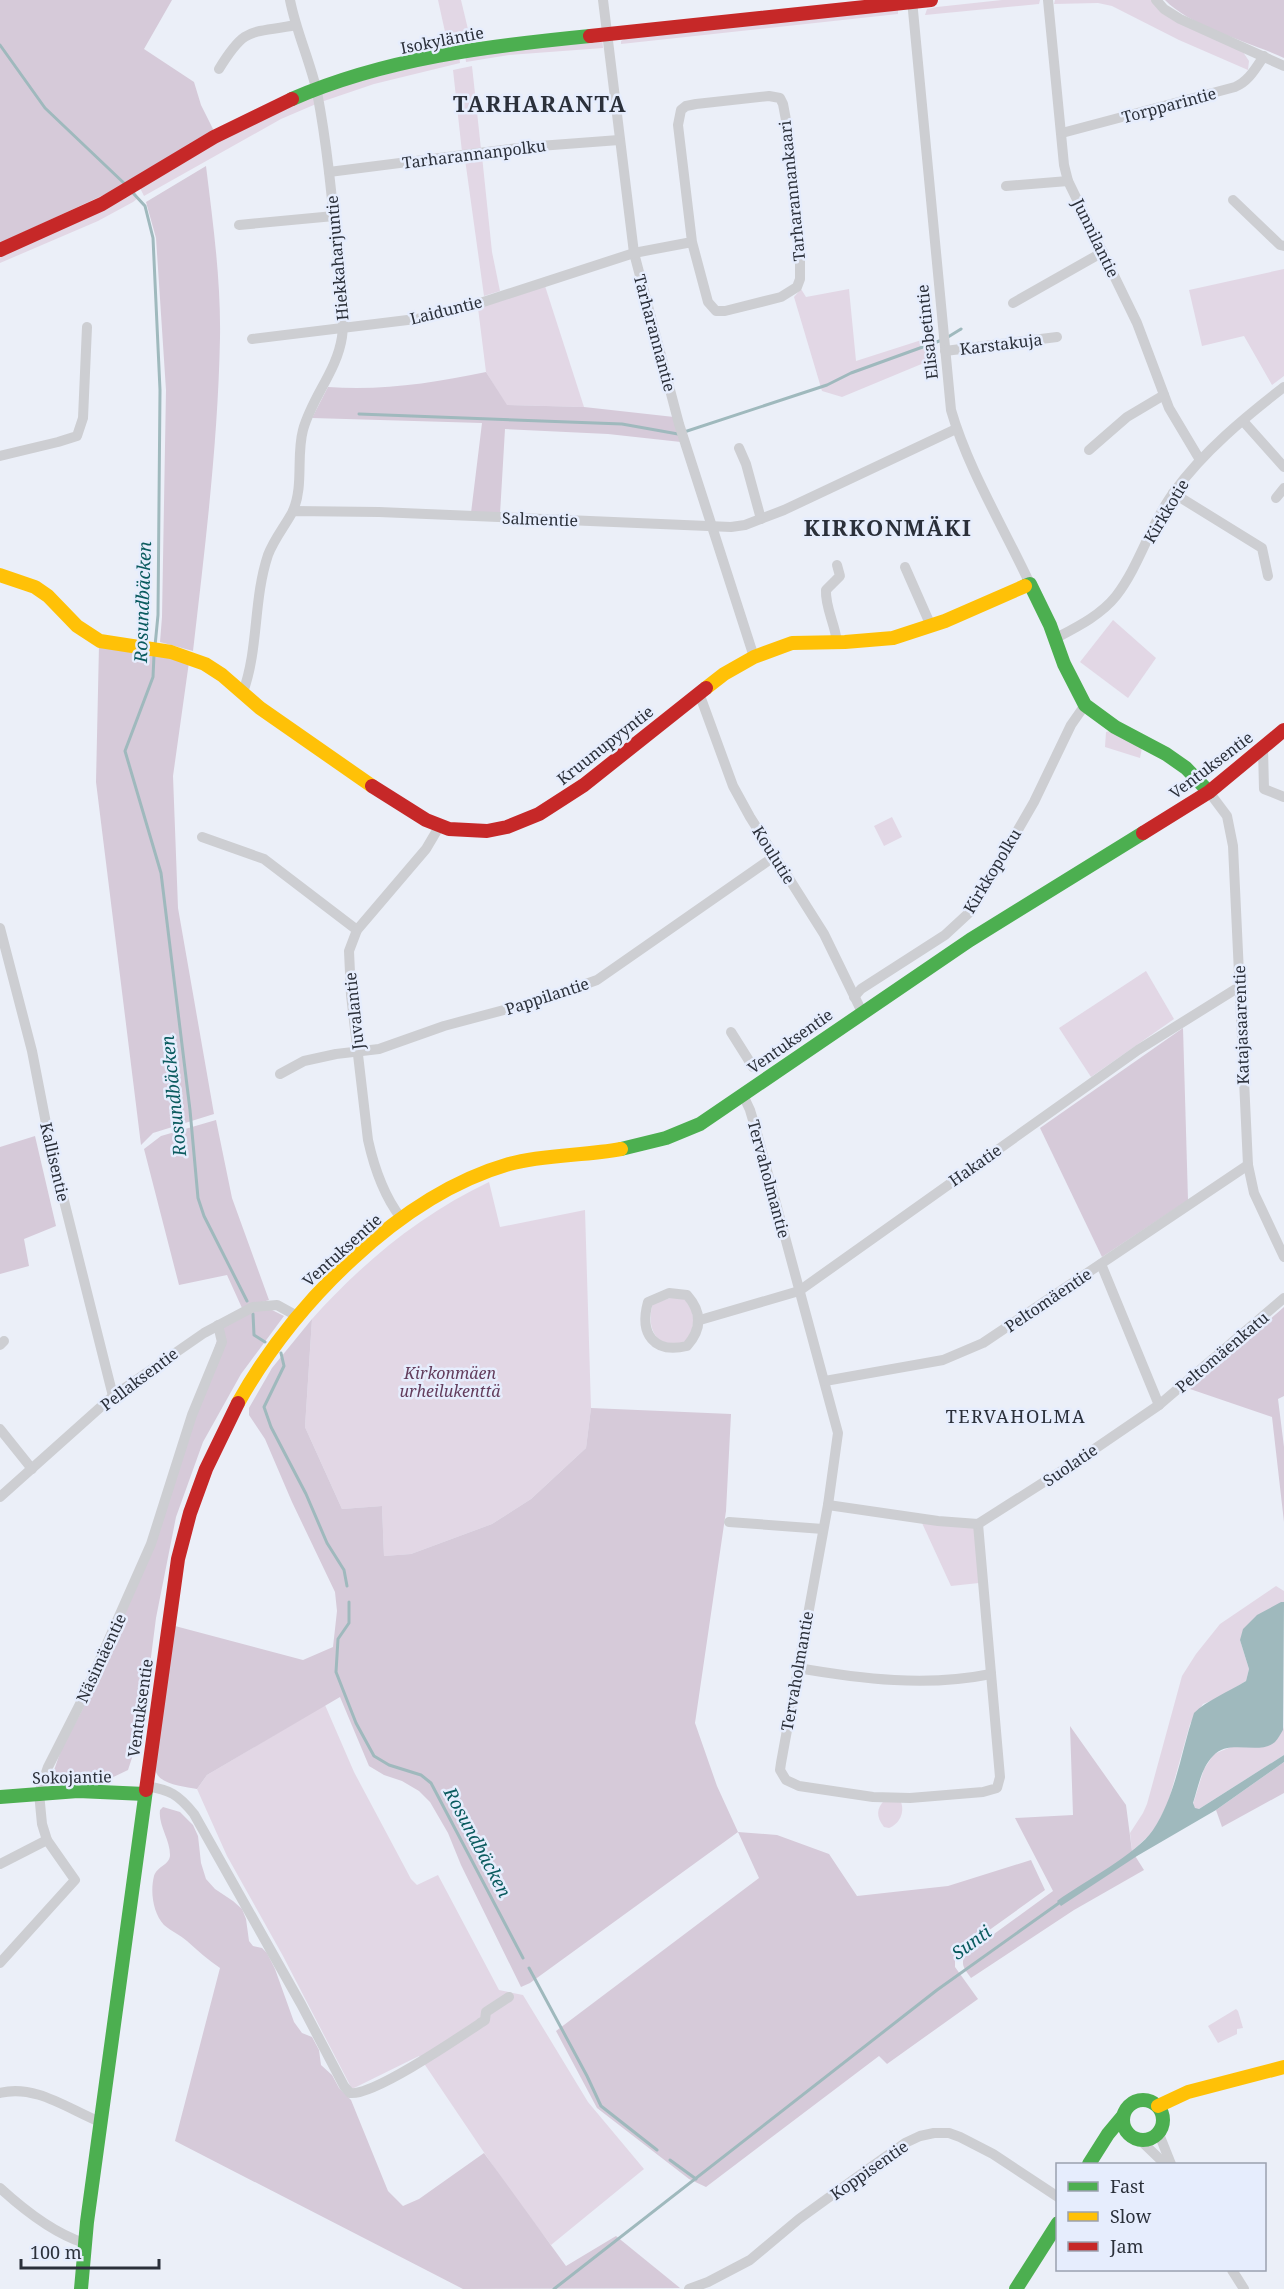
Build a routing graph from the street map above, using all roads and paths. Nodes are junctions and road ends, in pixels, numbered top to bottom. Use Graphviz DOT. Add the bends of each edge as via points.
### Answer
graph roads {
  1 [pos="290,0"];
  2 [pos="603,0"];
  3 [pos="930,0"];
  4 [pos="1048,0"];
  5 [pos="1156,0"];
  6 [pos="912,1"];
  7 [pos="296,25"];
  8 [pos="606,34"];
  9 [pos="1264,56"];
  10 [pos="1284,66"];
  11 [pos="219,69"];
  12 [pos="316,89"];
  13 [pos="1062,133"];
  14 [pos="619,140"];
  15 [pos="329,172"];
  16 [pos="1068,181"];
  17 [pos="1006,186"];
  18 [pos="1233,200"];
  19 [pos="333,216"];
  20 [pos="239,225"];
  21 [pos="692,242"];
  22 [pos="1284,246"];
  23 [pos="0,250"];
  24 [pos="633,252"];
  25 [pos="1103,252"];
  26 [pos="1013,303"];
  27 [pos="87,327"];
  28 [pos="343,327"];
  29 [pos="1057,337"];
  30 [pos="252,339"];
  31 [pos="945,343"];
  32 [pos="1284,387"];
  33 [pos="1164,395"];
  34 [pos="1243,421"];
  35 [pos="956,429"];
  36 [pos="739,448"];
  37 [pos="1089,450"];
  38 [pos="0,456"];
  39 [pos="1200,460"];
  40 [pos="1284,467"];
  41 [pos="1284,488"];
  42 [pos="1173,493"];
  43 [pos="1276,498"];
  44 [pos="293,511"];
  45 [pos="761,519"];
  46 [pos="711,526"];
  47 [pos="837,565"];
  48 [pos="905,567"];
  49 [pos="0,575"];
  50 [pos="1268,576"];
  51 [pos="1030,584"];
  52 [pos="932,626"];
  53 [pos="1056,638"];
  54 [pos="837,642"];
  55 [pos="754,657"];
  56 [pos="243,692"];
  57 [pos="699,693"];
  58 [pos="1085,705"];
  59 [pos="1284,730"];
  60 [pos="1263,748"];
  61 [pos="1209,792"];
  62 [pos="1284,797"];
  63 [pos="439,827"];
  64 [pos="202,837"];
  65 [pos="775,856"];
  66 [pos="0,928"];
  67 [pos="357,930"];
  68 [pos="1239,987"];
  69 [pos="854,997"];
  70 [pos="862,1012"];
  71 [pos="731,1032"];
  72 [pos="359,1052"];
  73 [pos="753,1067"];
  74 [pos="280,1074"];
  75 [pos="743,1095"];
  76 [pos="1248,1165"];
  77 [pos="402,1218"];
  78 [pos="1284,1257"];
  79 [pos="1101,1264"];
  80 [pos="799,1291"];
  81 [pos="1284,1298"];
  82 [pos="297,1316"];
  83 [pos="700,1320"];
  84 [pos="218,1325"];
  85 [pos="825,1381"];
  86 [pos="113,1396"];
  87 [pos="1159,1404"];
  88 [pos="0,1429"];
  89 [pos="32,1469"];
  90 [pos="0,1497"];
  91 [pos="828,1504"];
  92 [pos="729,1522"];
  93 [pos="978,1524"];
  94 [pos="823,1529"];
  95 [pos="798,1668"];
  96 [pos="991,1674"];
  97 [pos="145,1790"];
  98 [pos="39,1793"];
  99 [pos="0,1797"];
  100 [pos="47,1840"];
  101 [pos="0,1864"];
  102 [pos="0,1963"];
  103 [pos="509,1997"];
  104 [pos="1284,2067"];
  105 [pos="1205,2088"];
  106 [pos="0,2093"];
  107 [pos="1158,2106"];
  108 [pos="1123,2116"];
  109 [pos="100,2122"];
  110 [pos="1161,2128"];
  111 [pos="1134,2138"];
  112 [pos="1090,2163"];
  113 [pos="1164,2163"];
  114 [pos="1172,2163"];
  115 [pos="0,2188"];
  116 [pos="1056,2196"];
  117 [pos="1056,2226"];
  118 [pos="84,2243"];
  119 [pos="1233,2271"];
  120 [pos="81,2289"];
  121 [pos="689,2289"];
  122 [pos="1016,2289"];
  123 [pos="1244,2289"];
  1 -- 7 [label="street, Hiekkaharjuntie"];
  2 -- 8 [label="street, Tarharannantie"];
  3 -- 6 [label="street, Isokyläntie"];
  4 -- 13 [label="street, Junnilantie"];
  5 -- 9 [label="street" via="1180,19"];
  6 -- 8 [label="street, Isokyläntie"];
  6 -- 31 [label="street, Elisabetintie"];
  7 -- 11 [label="street" via="246,35"];
  7 -- 12 [label="street, Hiekkaharjuntie"];
  8 -- 12 [label="street, Isokyläntie" via="443,54"];
  8 -- 14 [label="street, Tarharannantie"];
  9 -- 10 [label="street"];
  9 -- 13 [label="street, Torpparintie" via="1244,83 1235,87"];
  12 -- 15 [label="street, Hiekkaharjuntie"];
  12 -- 23 [label="street, Isokyläntie" via="216,136 113,198"];
  13 -- 16 [label="street, Junnilantie"];
  14 -- 15 [label="street, Tarharannanpolku" via="526,147"];
  14 -- 24 [label="street, Tarharannantie"];
  15 -- 19 [label="street, Hiekkaharjuntie"];
  16 -- 17 [label="street"];
  16 -- 25 [label="street, Junnilantie"];
  18 -- 22 [label="street"];
  19 -- 20 [label="street"];
  19 -- 28 [label="street, Hiekkaharjuntie"];
  21 -- 21 [label="street, Tarharannankaari" via="678,125 681,110 696,104 780,98 786,120 800,260 797,288 782,297 716,311 708,302"];
  21 -- 24 [label="street"];
  24 -- 28 [label="street, Laiduntie" via="448,313"];
  24 -- 46 [label="street, Tarharannantie"];
  25 -- 26 [label="street"];
  25 -- 33 [label="street, Junnilantie" via="1137,323"];
  27 -- 38 [label="street" via="83,418 77,435"];
  28 -- 30 [label="street, Laiduntie"];
  28 -- 44 [label="street, Hiekkaharjuntie" via="333,367 303,429"];
  29 -- 31 [label="street, Karstakuja"];
  31 -- 35 [label="street, Elisabetintie"];
  32 -- 34 [label="street, Kirkkotie"];
  33 -- 37 [label="street" via="1127,417"];
  33 -- 39 [label="street, Junnilantie"];
  34 -- 39 [label="street, Kirkkotie"];
  34 -- 40 [label="street"];
  35 -- 45 [label="street, Salmentie"];
  35 -- 51 [label="street, Elisabetintie"];
  36 -- 45 [label="street"];
  39 -- 42 [label="street, Kirkkotie"];
  41 -- 43 [label="street"];
  42 -- 50 [label="street" via="1262,548"];
  42 -- 53 [label="street, Kirkkotie" via="1114,598 1090,619"];
  44 -- 46 [label="street, Salmentie"];
  44 -- 56 [label="street" via="269,554 250,675"];
  45 -- 46 [label="street, Salmentie" via="731,527"];
  46 -- 55 [label="street, Tarharannantie"];
  47 -- 54 [label="street" via="840,576 826,590 826,596"];
  48 -- 52 [label="street"];
  49 -- 56 [label="street, Kruunupyyntie" via="35,587 77,626 100,641 164,650 205,664"];
  51 -- 52 [label="street, Kruunupyyntie"];
  51 -- 53 [label="street, Elisabetintie"];
  52 -- 54 [label="street, Kruunupyyntie" via="893,638"];
  53 -- 58 [label="street, Elisabetintie"];
  54 -- 55 [label="street, Kruunupyyntie" via="792,643"];
  55 -- 57 [label="street, Kruunupyyntie"];
  56 -- 63 [label="street, Kruunupyyntie" via="303,739"];
  57 -- 63 [label="street, Kruunupyyntie" via="584,785 539,814 486,831"];
  57 -- 65 [label="street, Koulutie" via="733,786"];
  58 -- 61 [label="street" via="1186,768"];
  58 -- 69 [label="street, Kirkkopolku" via="971,911 945,936 861,988"];
  59 -- 60 [label="street, Ventuksentie"];
  60 -- 61 [label="street, Ventuksentie"];
  60 -- 62 [label="street" via="1264,789"];
  61 -- 68 [label="street, Katajasaarentie" via="1231,829"];
  61 -- 70 [label="street, Ventuksentie"];
  63 -- 67 [label="street, Juvalantie" via="426,849"];
  64 -- 67 [label="street" via="264,859"];
  65 -- 69 [label="street, Koulutie" via="824,934"];
  65 -- 72 [label="street, Pappilantie" via="597,980"];
  66 -- 86 [label="street, Kallisentie"];
  67 -- 72 [label="street, Juvalantie" via="349,962"];
  68 -- 76 [label="street, Katajasaarentie"];
  68 -- 80 [label="street, Hakatie" via="1138,1050"];
  69 -- 70 [label="street, Koulutie"];
  70 -- 75 [label="street, Ventuksentie"];
  71 -- 73 [label="street"];
  72 -- 74 [label="street, Pappilantie" via="304,1061"];
  72 -- 77 [label="street, Juvalantie" via="371,1156"];
  75 -- 77 [label="street, Ventuksentie" via="693,1127 651,1142 526,1160 480,1174"];
  75 -- 80 [label="street, Tervaholmantie"];
  76 -- 78 [label="street, Katajasaarentie" via="1254,1192"];
  76 -- 79 [label="street, Peltomäentie"];
  77 -- 82 [label="street, Ventuksentie" via="350,1262"];
  79 -- 85 [label="street, Peltomäentie" via="983,1343 961,1353 933,1362"];
  79 -- 87 [label="street"];
  80 -- 83 [label="street, Hakatie"];
  80 -- 85 [label="street, Tervaholmantie"];
  81 -- 87 [label="street, Peltomäenkatu"];
  82 -- 84 [label="street, Pellaksentie" via="267,1304 253,1306"];
  82 -- 97 [label="street, Ventuksentie" via="237,1404 195,1495 178,1559"];
  83 -- 83 [label="street" via="687,1346 660,1346 650,1337 645,1312 648,1302 676,1293 692,1300"];
  84 -- 86 [label="street, Pellaksentie"];
  84 -- 98 [label="street, Näsimäentie" via="222,1342 192,1415 151,1544"];
  85 -- 91 [label="street, Tervaholmantie" via="838,1433"];
  86 -- 89 [label="street, Pellaksentie"];
  87 -- 93 [label="street, Suolatie"];
  88 -- 89 [label="street"];
  89 -- 90 [label="street, Pellaksentie"];
  91 -- 93 [label="street"];
  91 -- 94 [label="street, Tervaholmantie"];
  92 -- 94 [label="street"];
  93 -- 96 [label="street, Tervaholmantie"];
  94 -- 95 [label="street, Tervaholmantie"];
  95 -- 96 [label="street" via="894,1680"];
  95 -- 96 [label="street, Tervaholmantie" via="780,1770 783,1777 799,1786 873,1797 910,1798 997,1788 1000,1777"];
  97 -- 98 [label="street, Sokojantie"];
  97 -- 103 [label="street" via="168,1790 194,1814 350,2093 379,2085 461,2037 485,2020 486,2012"];
  97 -- 109 [label="street, Ventuksentie"];
  98 -- 99 [label="street, Sokojantie"];
  98 -- 100 [label="street, Näsimäentie"];
  100 -- 101 [label="street"];
  100 -- 102 [label="street, Näsimäentie" via="75,1880"];
  104 -- 105 [label="street"];
  105 -- 107 [label="street"];
  105 -- 110 [label="street"];
  106 -- 109 [label="street" via="33,2092"];
  107 -- 108 [label="street" via="1140,2100 1129,2106"];
  107 -- 110 [label="street" via="1162,2111"];
  108 -- 111 [label="street" via="1125,2128"];
  108 -- 112 [label="street"];
  109 -- 118 [label="street, Ventuksentie"];
  110 -- 111 [label="street" via="1148,2140"];
  110 -- 114 [label="street"];
  111 -- 112 [label="street"];
  111 -- 113 [label="street"];
  115 -- 118 [label="street" via="35,2217"];
  116 -- 121 [label="street, Koppisentie" via="960,2137 934,2133 920,2136 799,2219 750,2260"];
  117 -- 122 [label="street"];
  118 -- 120 [label="street, Ventuksentie"];
  119 -- 123 [label="street"];
}
